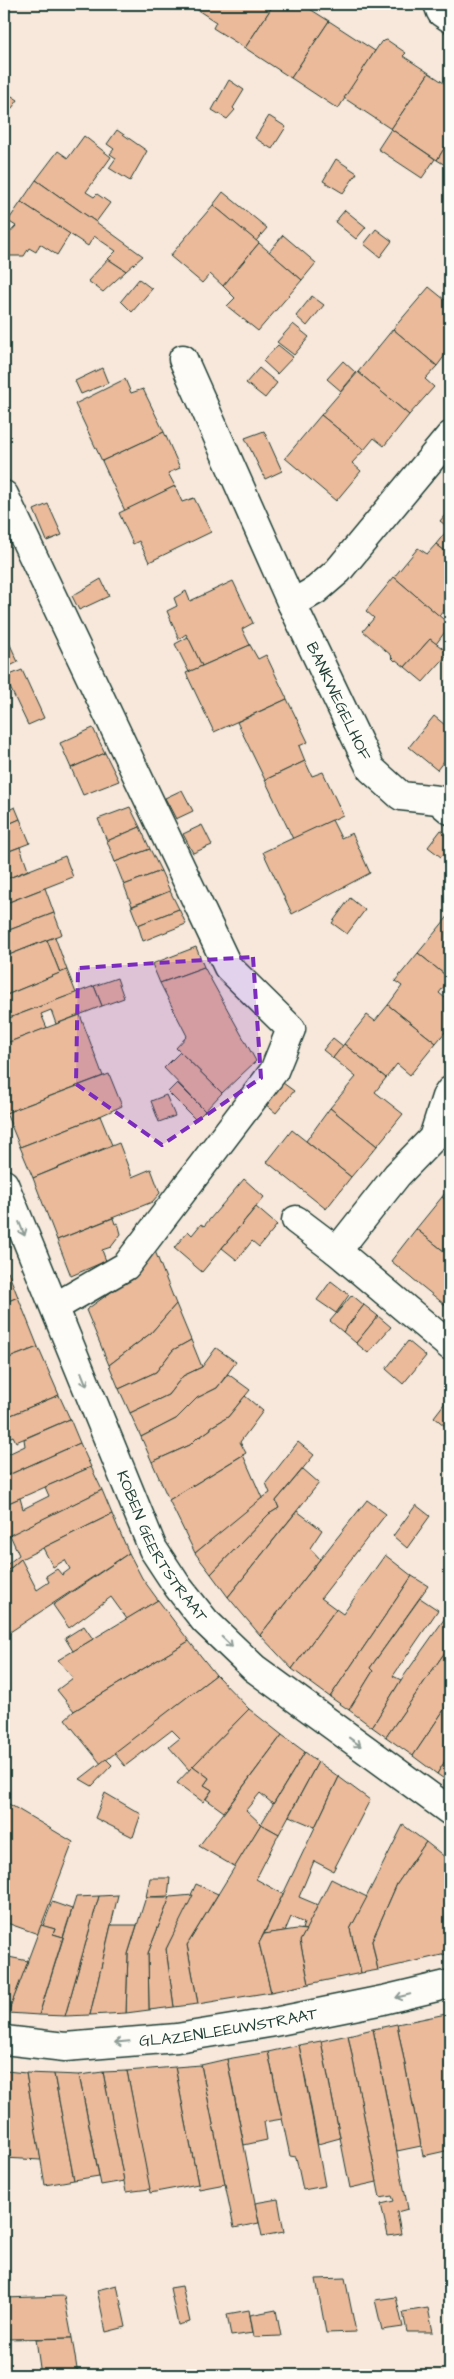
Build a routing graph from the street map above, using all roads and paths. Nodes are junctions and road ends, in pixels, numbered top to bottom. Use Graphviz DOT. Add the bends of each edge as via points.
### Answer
graph roads {
  1 [pos="438,4"];
  2 [pos="450,18"];
  3 [pos="183,359"];
  4 [pos="450,436"];
  5 [pos="4,495"];
  6 [pos="292,604"];
  7 [pos="450,810"];
  8 [pos="450,1091"];
  9 [pos="4,1184"];
  10 [pos="296,1220"];
  11 [pos="337,1251"];
  12 [pos="55,1307"];
  13 [pos="450,1346"];
  14 [pos="450,1811"];
  15 [pos="450,1984"];
  16 [pos="4,2040"];
  1 -- 2 [label="street" via="441,12"];
  3 -- 6 [label="street, BANKWEGELHOF"];
  4 -- 6 [label="street" via="338,571 316,590"];
  5 -- 12 [label="street" via="228,967 291,1029 274,1071 126,1266"];
  6 -- 7 [label="street, BANKWEGELHOF" via="371,769 401,796 438,800"];
  8 -- 11 [label="street" via="433,1138 397,1175"];
  9 -- 12 [label="street, KOBEN GEERTSTRAAT, one-way"];
  10 -- 11 [label="street"];
  11 -- 13 [label="street"];
  12 -- 14 [label="street, KOBEN GEERTSTRAAT, one-way" via="153,1549 205,1621 254,1668"];
  15 -- 16 [label="street, GLAZENLEEUWSTRAAT, one-way" via="269,2023 177,2038 65,2047"];
}
